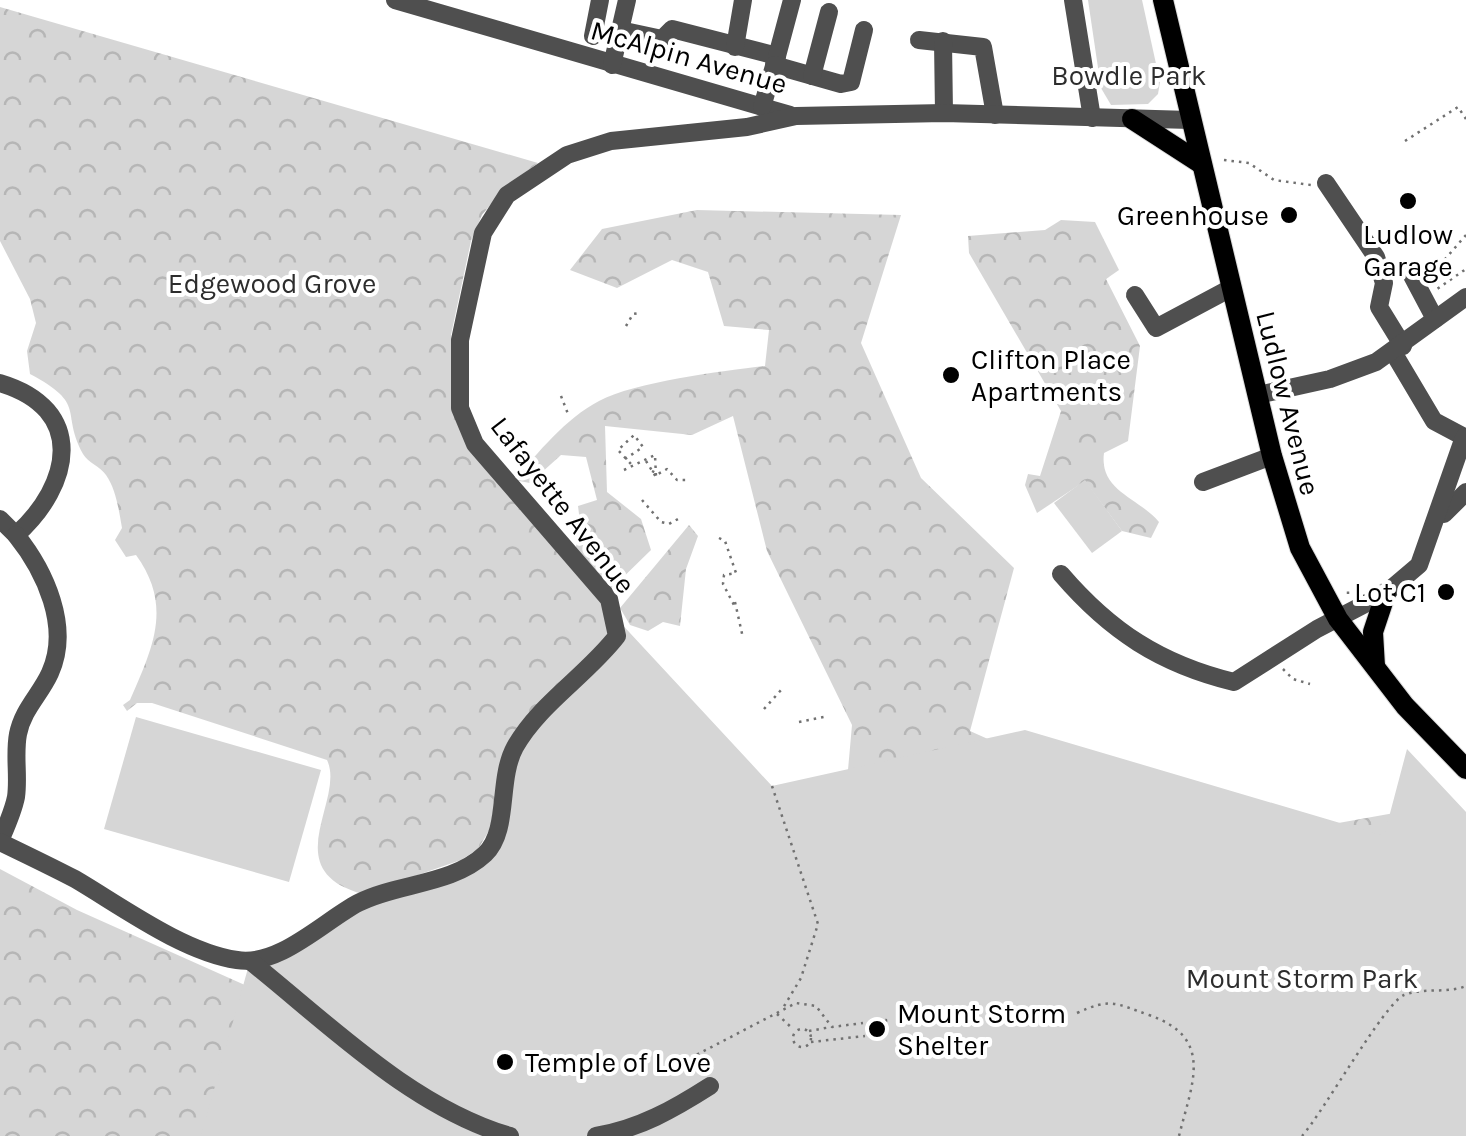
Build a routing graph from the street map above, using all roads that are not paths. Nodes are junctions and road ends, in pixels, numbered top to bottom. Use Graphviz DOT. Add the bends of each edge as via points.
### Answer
graph roads {
  1 [pos="395,0"];
  2 [pos="743,0"];
  3 [pos="792,0"];
  4 [pos="1073,0"];
  5 [pos="1163,0"];
  6 [pos="600,2"];
  7 [pos="626,5"];
  8 [pos="829,12"];
  9 [pos="620,30"];
  10 [pos="864,30"];
  11 [pos="594,36"];
  12 [pos="919,40"];
  13 [pos="943,41"];
  14 [pos="735,47"];
  15 [pos="775,61"];
  16 [pos="612,64"];
  17 [pos="812,76"];
  18 [pos="842,84"];
  19 [pos="762,108"];
  20 [pos="944,113"];
  21 [pos="851,114"];
  22 [pos="995,115"];
  23 [pos="796,116"];
  24 [pos="1092,118"];
  25 [pos="1132,119"];
  26 [pos="1190,120"];
  27 [pos="1200,163"];
  28 [pos="1326,183"];
  29 [pos="1409,270"];
  30 [pos="1230,288"];
  31 [pos="1136,295"];
  32 [pos="1466,298"];
  33 [pos="1435,319"];
  34 [pos="1398,349"];
  35 [pos="0,383"];
  36 [pos="1258,395"];
  37 [pos="1465,437"];
  38 [pos="1272,456"];
  39 [pos="1203,482"];
  40 [pos="1466,492"];
  41 [pos="0,519"];
  42 [pos="1438,522"];
  43 [pos="16,536"];
  44 [pos="1060,574"];
  45 [pos="1386,593"];
  46 [pos="1338,620"];
  47 [pos="1375,668"];
  48 [pos="8,742"];
  49 [pos="1466,769"];
  50 [pos="0,841"];
  51 [pos="250,961"];
  52 [pos="710,1086"];
  53 [pos="510,1136"];
  54 [pos="596,1136"];
  1 -- 16 [label="street, McAlpin Avenue"];
  2 -- 14 [label="street"];
  3 -- 15 [label="street"];
  4 -- 24 [label="street"];
  5 -- 26 [label="main road, Ludlow Avenue"];
  6 -- 7 [label="street"];
  6 -- 11 [label="street"];
  7 -- 9 [label="street"];
  8 -- 17 [label="street"];
  9 -- 14 [label="street" via="662,39 672,29"];
  9 -- 16 [label="street"];
  10 -- 18 [label="street" via="851,82"];
  12 -- 13 [label="street"];
  13 -- 20 [label="street"];
  13 -- 22 [label="street" via="983,47"];
  14 -- 15 [label="street"];
  15 -- 17 [label="street"];
  15 -- 19 [label="street"];
  16 -- 19 [label="street, McAlpin Avenue"];
  17 -- 18 [label="street"];
  18 -- 21 [label="street"];
  19 -- 23 [label="street, McAlpin Avenue"];
  20 -- 21 [label="street, Lafayette Avenue"];
  20 -- 22 [label="street, Lafayette Avenue"];
  21 -- 23 [label="street, Lafayette Avenue"];
  22 -- 24 [label="street, Lafayette Avenue"];
  23 -- 51 [label="street, Lafayette Avenue" via="588,146 528,178 494,213 480,244 460,340 463,417 488,463 610,598 617,636 516,745 503,778 498,834 485,854 359,902 286,948"];
  24 -- 25 [label="street, Lafayette Avenue"];
  25 -- 26 [label="street, Lafayette Avenue"];
  25 -- 27 [label="main road"];
  26 -- 27 [label="main road, Ludlow Avenue"];
  27 -- 30 [label="main road, Ludlow Avenue"];
  28 -- 34 [label="street" via="1376,258 1384,282 1379,307"];
  29 -- 33 [label="street"];
  30 -- 31 [label="street" via="1156,328"];
  30 -- 36 [label="main road, Ludlow Avenue"];
  32 -- 33 [label="street"];
  33 -- 34 [label="street"];
  34 -- 36 [label="street" via="1330,379"];
  34 -- 37 [label="street" via="1434,421"];
  35 -- 43 [label="street" via="36,398 60,438 56,487"];
  36 -- 38 [label="main road, Ludlow Avenue"];
  37 -- 42 [label="street"];
  38 -- 39 [label="street"];
  38 -- 46 [label="main road, Ludlow Avenue" via="1300,548"];
  40 -- 42 [label="street"];
  41 -- 43 [label="street"];
  42 -- 45 [label="street" via="1419,564"];
  43 -- 48 [label="street" via="43,574 57,638 52,670"];
  44 -- 46 [label="street" via="1128,639 1189,671 1234,682"];
  45 -- 46 [label="street"];
  45 -- 47 [label="main road" via="1373,632"];
  46 -- 47 [label="main road, Ludlow Avenue"];
  47 -- 49 [label="main road, Ludlow Avenue"];
  48 -- 50 [label="street" via="16,796"];
  50 -- 51 [label="street" via="128,914 221,956"];
  51 -- 53 [label="street" via="394,1074 449,1111"];
  52 -- 54 [label="street" via="673,1110"];
}
